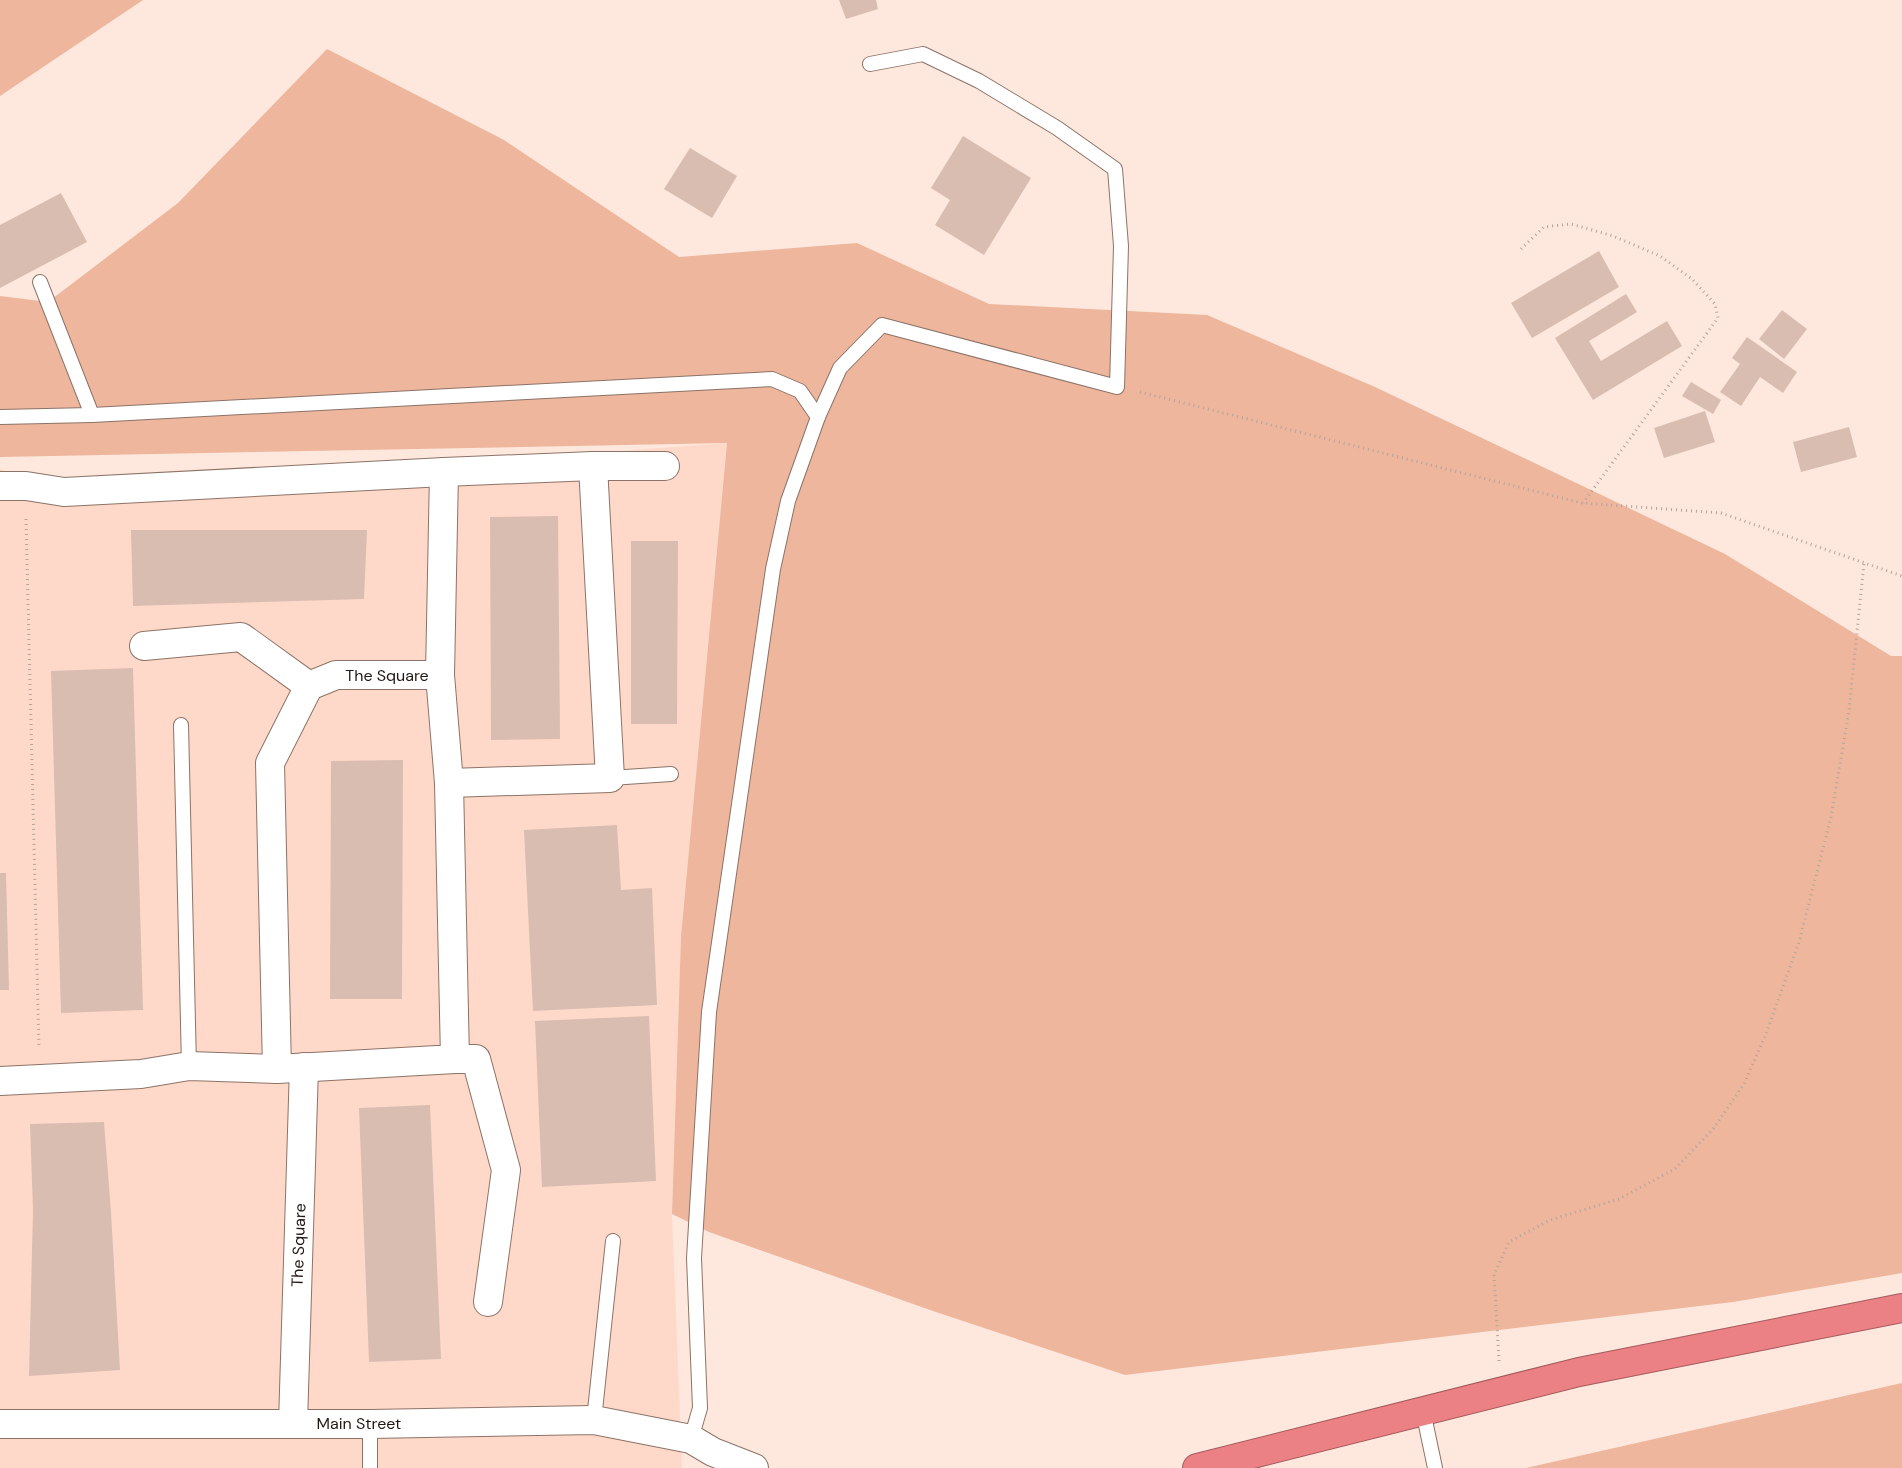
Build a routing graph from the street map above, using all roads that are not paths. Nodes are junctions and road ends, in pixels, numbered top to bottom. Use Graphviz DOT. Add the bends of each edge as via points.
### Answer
graph roads {
  1 [pos="870,64"];
  2 [pos="40,282"];
  3 [pos="92,415"];
  4 [pos="0,417"];
  5 [pos="818,417"];
  6 [pos="593,466"];
  7 [pos="665,466"];
  8 [pos="444,472"];
  9 [pos="13,486"];
  10 [pos="144,646"];
  11 [pos="440,675"];
  12 [pos="309,686"];
  13 [pos="181,726"];
  14 [pos="671,774"];
  15 [pos="610,778"];
  16 [pos="449,783"];
  17 [pos="455,1059"];
  18 [pos="189,1066"];
  19 [pos="304,1067"];
  20 [pos="277,1068"];
  21 [pos="0,1081"];
  22 [pos="613,1241"];
  23 [pos="488,1302"];
  24 [pos="1902,1308"];
  25 [pos="1423,1411"];
  26 [pos="594,1420"];
  27 [pos="293,1423"];
  28 [pos="0,1424"];
  29 [pos="370,1424"];
  30 [pos="710,1453"];
  31 [pos="370,1468"];
  32 [pos="754,1468"];
  33 [pos="1197,1468"];
  34 [pos="1434,1468"];
  1 -- 5 [label="lane" via="923,54 979,81 1115,169 1121,246 1117,387 882,325 840,368"];
  2 -- 3 [label="lane"];
  3 -- 4 [label="lane"];
  3 -- 5 [label="lane" via="772,379 800,391"];
  5 -- 30 [label="lane" via="788,501 773,569 709,1012 694,1258 700,1408"];
  6 -- 7 [label="street"];
  6 -- 8 [label="street"];
  6 -- 15 [label="street"];
  8 -- 9 [label="street" via="64,492"];
  8 -- 11 [label="street"];
  10 -- 12 [label="street" via="241,638"];
  11 -- 12 [label="street, The Square" via="336,675"];
  11 -- 16 [label="street, The Square"];
  12 -- 20 [label="street" via="270,763"];
  13 -- 18 [label="lane"];
  14 -- 15 [label="lane"];
  15 -- 16 [label="street"];
  16 -- 17 [label="street, The Square"];
  17 -- 19 [label="street"];
  17 -- 23 [label="street" via="476,1058 506,1170"];
  18 -- 20 [label="street"];
  18 -- 21 [label="street" via="141,1074"];
  19 -- 20 [label="street"];
  19 -- 27 [label="street, The Square"];
  22 -- 26 [label="lane"];
  24 -- 25 [label="highway" via="1579,1372"];
  25 -- 33 [label="highway"];
  25 -- 34 [label="lane"];
  26 -- 29 [label="street, Main Street"];
  26 -- 30 [label="street, Main Street"];
  27 -- 28 [label="street, Main Street"];
  27 -- 29 [label="street, Main Street"];
  29 -- 31 [label="lane"];
  30 -- 32 [label="street, Main Street"];
}
